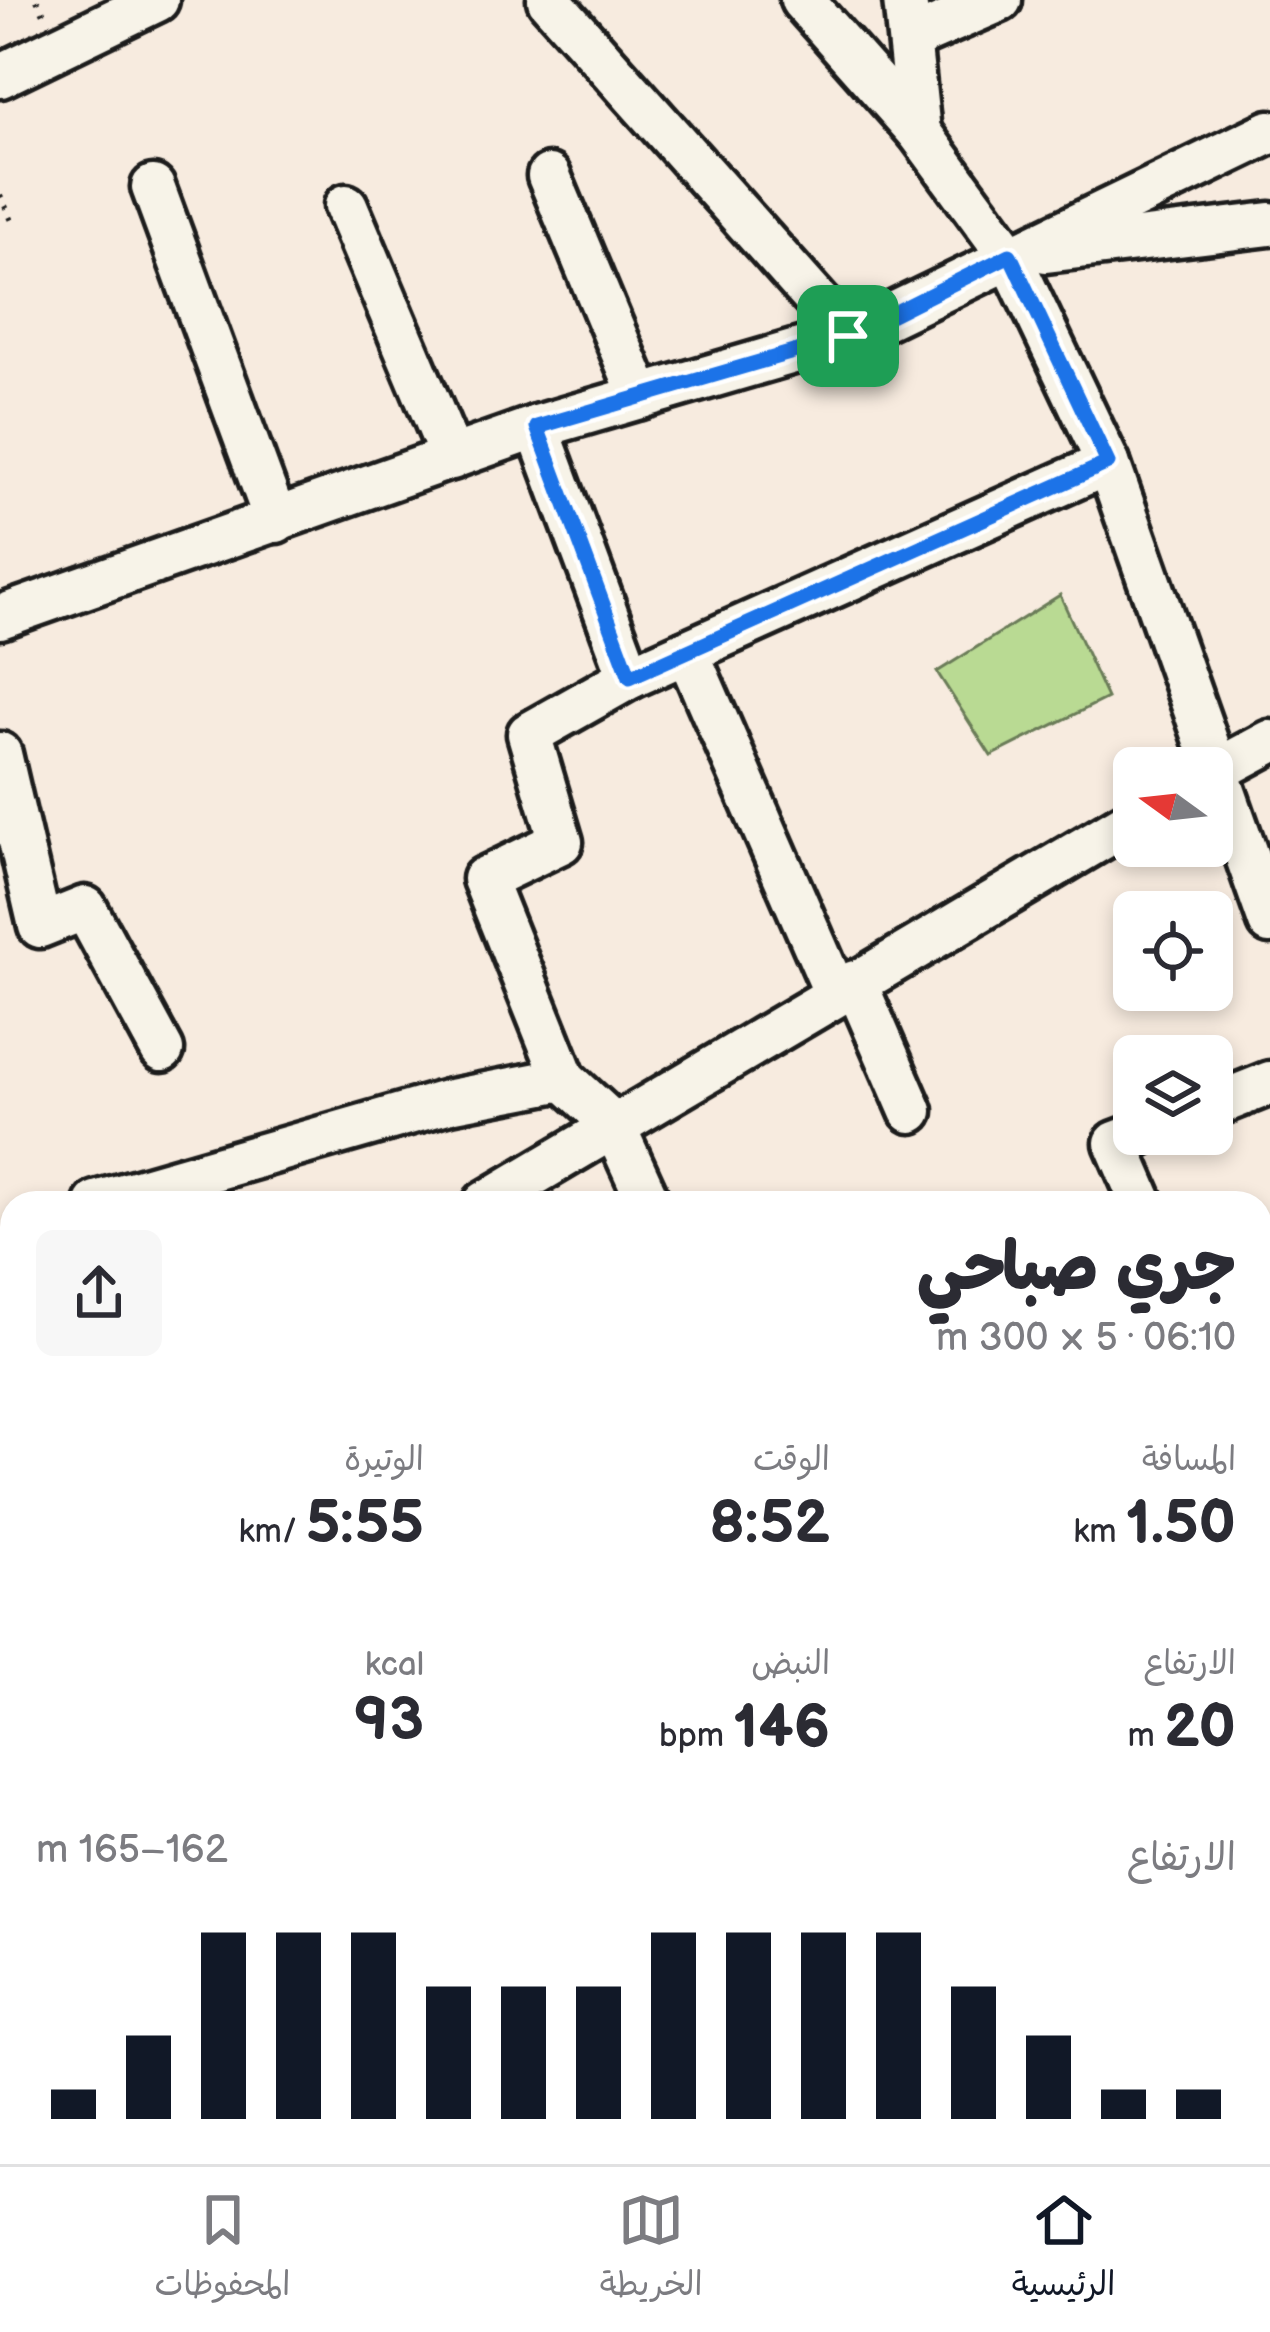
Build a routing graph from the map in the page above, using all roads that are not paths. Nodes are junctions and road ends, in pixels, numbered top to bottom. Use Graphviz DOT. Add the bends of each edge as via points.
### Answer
graph roads {
  1 [pos="157,0"];
  2 [pos="549,0"];
  3 [pos="802,0"];
  4 [pos="1000,0"];
  5 [pos="908,20"];
  6 [pos="0,76"];
  7 [pos="919,132"];
  8 [pos="1270,132"];
  9 [pos="549,176"];
  10 [pos="153,187"];
  11 [pos="346,206"];
  12 [pos="1270,224"];
  13 [pos="1010,255"];
  14 [pos="848,336"];
  15 [pos="641,397"];
  16 [pos="537,427"];
  17 [pos="452,458"];
  18 [pos="1108,463"];
  19 [pos="276,521"];
  20 [pos="0,616"];
  21 [pos="688,652"];
  22 [pos="630,677"];
  23 [pos="1270,742"];
  24 [pos="1206,747"];
  25 [pos="0,754"];
  26 [pos="1233,762"];
  27 [pos="1233,821"];
  28 [pos="1113,831"];
  29 [pos="1270,922"];
  30 [pos="846,988"];
  31 [pos="162,1050"];
  32 [pos="564,1079"];
  33 [pos="1270,1083"];
  34 [pos="1233,1098"];
  35 [pos="910,1111"];
  36 [pos="613,1124"];
  37 [pos="1122,1155"];
  38 [pos="138,1191"];
  39 [pos="504,1191"];
  40 [pos="644,1191"];
  41 [pos="1137,1191"];
  1 -- 6 [label="street"];
  2 -- 14 [label="street"];
  3 -- 7 [label="street"];
  4 -- 5 [label="street"];
  5 -- 7 [label="street"];
  7 -- 13 [label="street"];
  8 -- 13 [label="street"];
  9 -- 15 [label="street"];
  10 -- 19 [label="street"];
  11 -- 17 [label="street"];
  12 -- 13 [label="street"];
  13 -- 14 [label="street"];
  13 -- 18 [label="street"];
  14 -- 15 [label="street"];
  15 -- 16 [label="street"];
  16 -- 17 [label="street"];
  16 -- 22 [label="street"];
  17 -- 19 [label="street"];
  18 -- 21 [label="street"];
  18 -- 24 [label="street"];
  19 -- 20 [label="street"];
  21 -- 22 [label="street"];
  21 -- 30 [label="street"];
  22 -- 32 [label="street" via="529,734 561,842 484,879"];
  23 -- 26 [label="street"];
  25 -- 31 [label="street" via="40,926 85,908"];
  27 -- 29 [label="street"];
  28 -- 30 [label="street"];
  30 -- 35 [label="street"];
  30 -- 36 [label="street"];
  32 -- 36 [label="street"];
  32 -- 38 [label="street" via="450,1101"];
  33 -- 34 [label="street"];
  36 -- 39 [label="street"];
  36 -- 40 [label="street"];
  37 -- 41 [label="street"];
}
